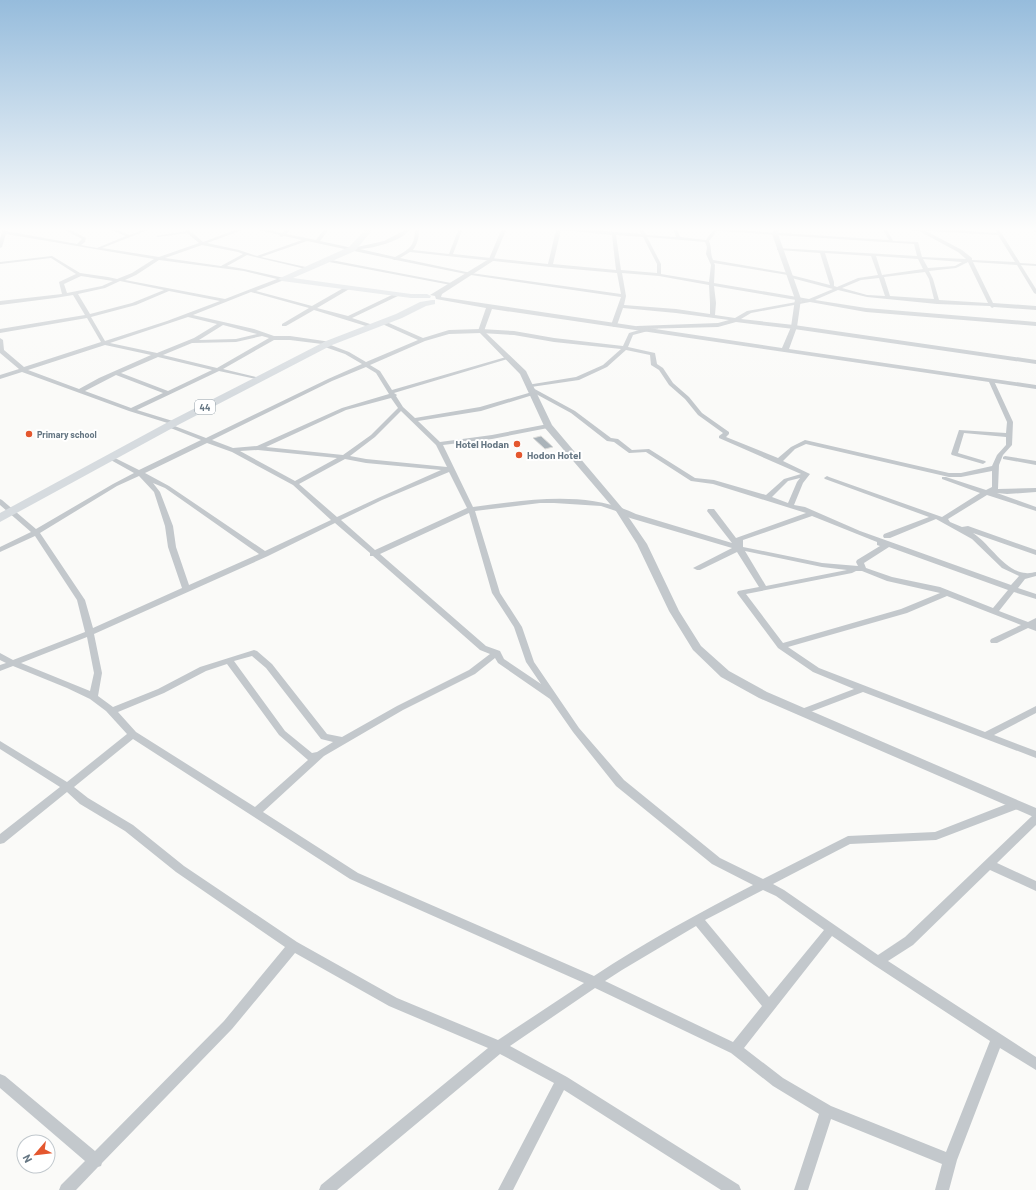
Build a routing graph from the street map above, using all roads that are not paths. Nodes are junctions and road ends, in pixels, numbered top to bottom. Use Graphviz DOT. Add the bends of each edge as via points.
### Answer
graph roads {
  1 [pos="713,283"];
  2 [pos="61,284"];
  3 [pos="110,284"];
  4 [pos="138,284"];
  5 [pos="271,284"];
  6 [pos="320,284"];
  7 [pos="451,284"];
  8 [pos="537,284"];
  9 [pos="621,284"];
  10 [pos="716,284"];
  11 [pos="792,284"];
  12 [pos="819,284"];
  13 [pos="833,284"];
  14 [pos="847,284"];
  15 [pos="884,284"];
  16 [pos="931,284"];
  17 [pos="980,284"];
  18 [pos="1030,284"];
  19 [pos="349,287"];
  20 [pos="835,288"];
  21 [pos="170,289"];
  22 [pos="252,291"];
  23 [pos="75,293"];
  24 [pos="1036,293"];
  25 [pos="398,294"];
  26 [pos="65,295"];
  27 [pos="624,296"];
  28 [pos="888,296"];
  29 [pos="428,299"];
  30 [pos="225,300"];
  31 [pos="798,301"];
  32 [pos="808,301"];
  33 [pos="937,302"];
  34 [pos="0,303"];
  35 [pos="621,306"];
  36 [pos="992,306"];
  37 [pos="490,307"];
  38 [pos="312,308"];
  39 [pos="1036,308"];
  40 [pos="187,315"];
  41 [pos="88,316"];
  42 [pos="712,317"];
  43 [pos="348,318"];
  44 [pos="736,320"];
  45 [pos="382,322"];
  46 [pos="222,323"];
  47 [pos="1036,324"];
  48 [pos="284,325"];
  49 [pos="614,325"];
  50 [pos="371,326"];
  51 [pos="794,327"];
  52 [pos="630,328"];
  53 [pos="646,330"];
  54 [pos="0,331"];
  55 [pos="481,331"];
  56 [pos="261,334"];
  57 [pos="273,338"];
  58 [pos="0,340"];
  59 [pos="423,340"];
  60 [pos="191,341"];
  61 [pos="104,343"];
  62 [pos="327,344"];
  63 [pos="625,348"];
  64 [pos="1,349"];
  65 [pos="785,350"];
  66 [pos="158,355"];
  67 [pos="508,358"];
  68 [pos="1036,362"];
  69 [pos="366,363"];
  70 [pos="219,369"];
  71 [pos="23,370"];
  72 [pos="116,374"];
  73 [pos="0,377"];
  74 [pos="258,379"];
  75 [pos="992,382"];
  76 [pos="1036,388"];
  77 [pos="531,389"];
  78 [pos="80,391"];
  79 [pos="169,393"];
  80 [pos="393,393"];
  81 [pos="401,408"];
  82 [pos="131,410"];
  83 [pos="414,420"];
  84 [pos="172,424"];
  85 [pos="548,426"];
  86 [pos="1008,435"];
  87 [pos="206,440"];
  88 [pos="439,444"];
  89 [pos="258,448"];
  90 [pos="234,450"];
  91 [pos="344,457"];
  92 [pos="111,458"];
  93 [pos="1005,458"];
  94 [pos="779,461"];
  95 [pos="983,462"];
  96 [pos="1036,463"];
  97 [pos="907,466"];
  98 [pos="994,468"];
  99 [pos="450,470"];
  100 [pos="142,474"];
  101 [pos="806,474"];
  102 [pos="827,478"];
  103 [pos="295,484"];
  104 [pos="989,490"];
  105 [pos="1036,490"];
  106 [pos="767,498"];
  107 [pos="0,501"];
  108 [pos="790,506"];
  109 [pos="471,509"];
  110 [pos="619,509"];
  111 [pos="1036,509"];
  112 [pos="12,511"];
  113 [pos="711,511"];
  114 [pos="811,514"];
  115 [pos="935,517"];
  116 [pos="0,518"];
  117 [pos="336,521"];
  118 [pos="36,532"];
  119 [pos="856,532"];
  120 [pos="887,536"];
  121 [pos="739,548"];
  122 [pos="0,550"];
  123 [pos="1036,553"];
  124 [pos="265,554"];
  125 [pos="373,554"];
  126 [pos="697,568"];
  127 [pos="861,569"];
  128 [pos="1036,574"];
  129 [pos="1022,577"];
  130 [pos="186,588"];
  131 [pos="764,588"];
  132 [pos="946,593"];
  133 [pos="1036,597"];
  134 [pos="994,612"];
  135 [pos="1036,621"];
  136 [pos="1036,628"];
  137 [pos="90,633"];
  138 [pos="994,641"];
  139 [pos="781,646"];
  140 [pos="497,653"];
  141 [pos="0,656"];
  142 [pos="229,660"];
  143 [pos="13,663"];
  144 [pos="0,668"];
  145 [pos="863,689"];
  146 [pos="92,697"];
  147 [pos="556,700"];
  148 [pos="1036,709"];
  149 [pos="112,711"];
  150 [pos="802,712"];
  151 [pos="133,734"];
  152 [pos="985,736"];
  153 [pos="343,741"];
  154 [pos="0,744"];
  155 [pos="321,754"];
  156 [pos="1036,756"];
  157 [pos="66,786"];
  158 [pos="1016,805"];
  159 [pos="256,812"];
  160 [pos="1036,813"];
  161 [pos="1036,819"];
  162 [pos="0,840"];
  163 [pos="988,864"];
  164 [pos="762,884"];
  165 [pos="1036,886"];
  166 [pos="697,919"];
  167 [pos="831,929"];
  168 [pos="293,946"];
  169 [pos="878,961"];
  170 [pos="595,982"];
  171 [pos="769,1006"];
  172 [pos="997,1039"];
  173 [pos="499,1047"];
  174 [pos="735,1049"];
  175 [pos="1036,1064"];
  176 [pos="0,1080"];
  177 [pos="562,1080"];
  178 [pos="827,1111"];
  179 [pos="950,1160"];
  180 [pos="96,1161"];
  181 [pos="66,1190"];
  182 [pos="326,1190"];
  183 [pos="505,1190"];
  184 [pos="734,1190"];
  185 [pos="801,1190"];
  186 [pos="942,1190"];
  1 -- 42 [label="street"];
  2 -- 26 [label="street"];
  3 -- 23 [label="street"];
  4 -- 21 [label="street"];
  5 -- 22 [label="street"];
  6 -- 19 [label="main road"];
  7 -- 29 [label="street"];
  8 -- 27 [label="street"];
  9 -- 27 [label="street"];
  10 -- 31 [label="street"];
  11 -- 31 [label="street"];
  12 -- 20 [label="street"];
  13 -- 20 [label="street"];
  14 -- 20 [label="street"];
  15 -- 28 [label="street"];
  16 -- 33 [label="street"];
  17 -- 36 [label="street"];
  18 -- 24 [label="street"];
  19 -- 25 [label="main road"];
  19 -- 38 [label="street"];
  20 -- 28 [label="street" via="866,296"];
  20 -- 32 [label="street"];
  21 -- 30 [label="street"];
  21 -- 41 [label="street" via="134,304"];
  22 -- 30 [label="street"];
  22 -- 38 [label="street"];
  23 -- 26 [label="street"];
  23 -- 41 [label="street"];
  25 -- 29 [label="main road"];
  25 -- 43 [label="street"];
  26 -- 34 [label="street"];
  27 -- 35 [label="street"];
  28 -- 33 [label="street"];
  29 -- 37 [label="street"];
  29 -- 45 [label="main road, 44"];
  30 -- 40 [label="street"];
  31 -- 32 [label="street"];
  31 -- 44 [label="street" via="749,312"];
  31 -- 51 [label="street"];
  32 -- 47 [label="street" via="866,310"];
  33 -- 36 [label="street"];
  35 -- 42 [label="street"];
  35 -- 49 [label="street"];
  36 -- 39 [label="street"];
  37 -- 49 [label="street"];
  37 -- 55 [label="street"];
  38 -- 43 [label="street"];
  38 -- 48 [label="street"];
  40 -- 46 [label="street"];
  40 -- 61 [label="street"];
  41 -- 54 [label="street"];
  41 -- 61 [label="street"];
  42 -- 44 [label="street"];
  43 -- 50 [label="street"];
  44 -- 51 [label="street"];
  44 -- 52 [label="street" via="718,325"];
  45 -- 50 [label="main road, 44"];
  45 -- 59 [label="street"];
  46 -- 56 [label="street"];
  46 -- 60 [label="street"];
  49 -- 52 [label="street"];
  50 -- 62 [label="main road, 44"];
  51 -- 65 [label="street"];
  51 -- 68 [label="street"];
  52 -- 53 [label="street"];
  53 -- 63 [label="street" via="631,334"];
  53 -- 65 [label="street"];
  55 -- 59 [label="street" via="449,332"];
  55 -- 63 [label="street"];
  55 -- 67 [label="street"];
  56 -- 57 [label="street"];
  56 -- 60 [label="street" via="230,342"];
  57 -- 62 [label="street"];
  57 -- 70 [label="street"];
  58 -- 64 [label="street"];
  59 -- 69 [label="street"];
  60 -- 66 [label="street"];
  61 -- 66 [label="street"];
  61 -- 71 [label="street"];
  62 -- 69 [label="street"];
  62 -- 74 [label="main road, 44"];
  63 -- 77 [label="street" via="605,366 577,379"];
  63 -- 94 [label="street" via="653,354 654,365 661,369 670,384 687,398 700,414 727,433 721,437"];
  64 -- 71 [label="street"];
  65 -- 75 [label="street"];
  66 -- 70 [label="street"];
  66 -- 72 [label="street"];
  67 -- 77 [label="street" via="523,373"];
  67 -- 80 [label="street"];
  69 -- 80 [label="street" via="378,372"];
  69 -- 87 [label="street"];
  70 -- 74 [label="street"];
  70 -- 79 [label="street"];
  71 -- 73 [label="street"];
  71 -- 78 [label="street"];
  72 -- 78 [label="street"];
  72 -- 79 [label="street"];
  74 -- 84 [label="main road, 44"];
  75 -- 76 [label="street"];
  75 -- 86 [label="street" via="1010,422"];
  77 -- 83 [label="street" via="481,409"];
  77 -- 85 [label="street"];
  77 -- 106 [label="street" via="573,412 609,440 616,440 630,452 647,450 694,480 714,482"];
  78 -- 82 [label="street"];
  79 -- 82 [label="street"];
  80 -- 81 [label="street"];
  80 -- 89 [label="street" via="344,409"];
  81 -- 83 [label="street"];
  81 -- 91 [label="street" via="373,436"];
  82 -- 84 [label="street"];
  83 -- 88 [label="street"];
  84 -- 87 [label="street"];
  84 -- 92 [label="main road, 44"];
  85 -- 88 [label="street"];
  85 -- 110 [label="street"];
  86 -- 95 [label="street" via="962,431 954,454"];
  86 -- 98 [label="street" via="1009,445 1002,450"];
  87 -- 90 [label="street"];
  87 -- 100 [label="street"];
  88 -- 99 [label="street"];
  89 -- 90 [label="street"];
  89 -- 91 [label="street"];
  90 -- 103 [label="street"];
  91 -- 99 [label="street"];
  91 -- 103 [label="street"];
  92 -- 100 [label="street"];
  92 -- 112 [label="main road, 44"];
  93 -- 96 [label="street"];
  94 -- 97 [label="street" via="793,448 805,442"];
  94 -- 101 [label="street"];
  97 -- 98 [label="street" via="954,476"];
  97 -- 111 [label="street"];
  98 -- 104 [label="street" via="996,488"];
  99 -- 109 [label="street"];
  99 -- 117 [label="street" via="380,499"];
  100 -- 118 [label="street" via="81,504"];
  100 -- 124 [label="street" via="167,487"];
  100 -- 130 [label="street" via="157,492 170,526 172,547"];
  101 -- 106 [label="street" via="786,480"];
  101 -- 108 [label="street"];
  102 -- 115 [label="street"];
  103 -- 117 [label="street"];
  104 -- 105 [label="street"];
  104 -- 129 [label="street" via="941,520 980,542 1002,567 1027,576"];
  106 -- 108 [label="street"];
  107 -- 112 [label="street"];
  108 -- 114 [label="street"];
  109 -- 110 [label="street" via="540,501 601,504"];
  109 -- 125 [label="street"];
  109 -- 147 [label="street" via="496,593 518,626 530,662"];
  110 -- 121 [label="street" via="633,516"];
  110 -- 150 [label="street" via="642,544 674,611 697,648 725,674 763,695"];
  112 -- 116 [label="main road, 44"];
  112 -- 118 [label="street"];
  113 -- 121 [label="street"];
  114 -- 119 [label="street"];
  114 -- 121 [label="street" via="739,539"];
  115 -- 120 [label="street"];
  115 -- 123 [label="street"];
  117 -- 124 [label="street"];
  117 -- 125 [label="street"];
  118 -- 122 [label="street"];
  118 -- 137 [label="street" via="77,593"];
  119 -- 127 [label="street" via="886,546 860,562"];
  119 -- 133 [label="street"];
  121 -- 126 [label="street"];
  121 -- 127 [label="street" via="822,565"];
  121 -- 131 [label="street"];
  124 -- 130 [label="street"];
  125 -- 140 [label="street" via="483,648"];
  127 -- 131 [label="street"];
  127 -- 132 [label="street"];
  128 -- 129 [label="street"];
  129 -- 134 [label="street"];
  130 -- 137 [label="street"];
  131 -- 139 [label="street" via="741,593"];
  132 -- 134 [label="street"];
  132 -- 139 [label="street" via="904,611"];
  134 -- 136 [label="street"];
  135 -- 138 [label="street"];
  137 -- 143 [label="street"];
  137 -- 146 [label="street" via="98,673"];
  139 -- 145 [label="street" via="816,670"];
  140 -- 147 [label="street" via="501,661"];
  140 -- 153 [label="street" via="472,672 400,708"];
  141 -- 143 [label="street"];
  142 -- 149 [label="street" via="202,669 161,691"];
  142 -- 153 [label="street" via="254,653 269,666 324,737"];
  142 -- 155 [label="street" via="282,733 310,757"];
  143 -- 144 [label="street"];
  143 -- 146 [label="street"];
  145 -- 150 [label="street"];
  145 -- 152 [label="street"];
  146 -- 149 [label="street"];
  147 -- 164 [label="street" via="576,730 620,783 716,861"];
  148 -- 152 [label="street"];
  149 -- 151 [label="street"];
  150 -- 158 [label="street"];
  151 -- 157 [label="street"];
  151 -- 159 [label="street"];
  152 -- 156 [label="street"];
  153 -- 155 [label="street"];
  154 -- 157 [label="street"];
  155 -- 159 [label="street"];
  157 -- 162 [label="street"];
  157 -- 168 [label="street" via="84,801 129,828 180,869"];
  158 -- 160 [label="street"];
  158 -- 164 [label="street" via="936,836 848,840"];
  159 -- 170 [label="street" via="354,876"];
  161 -- 163 [label="street"];
  163 -- 165 [label="street"];
  163 -- 169 [label="street" via="909,941"];
  164 -- 166 [label="street"];
  164 -- 167 [label="street" via="780,893"];
  166 -- 170 [label="street"];
  166 -- 171 [label="street"];
  167 -- 169 [label="street"];
  167 -- 171 [label="street"];
  168 -- 173 [label="street" via="393,1002"];
  168 -- 180 [label="street" via="228,1025"];
  169 -- 172 [label="street"];
  170 -- 173 [label="street"];
  170 -- 174 [label="street"];
  171 -- 174 [label="street"];
  172 -- 175 [label="street"];
  172 -- 179 [label="street"];
  173 -- 177 [label="street"];
  173 -- 182 [label="street"];
  174 -- 178 [label="street" via="778,1082"];
  176 -- 180 [label="street"];
  177 -- 183 [label="street"];
  177 -- 184 [label="street"];
  178 -- 179 [label="street"];
  178 -- 185 [label="street"];
  179 -- 186 [label="street"];
  180 -- 181 [label="street"];
}
